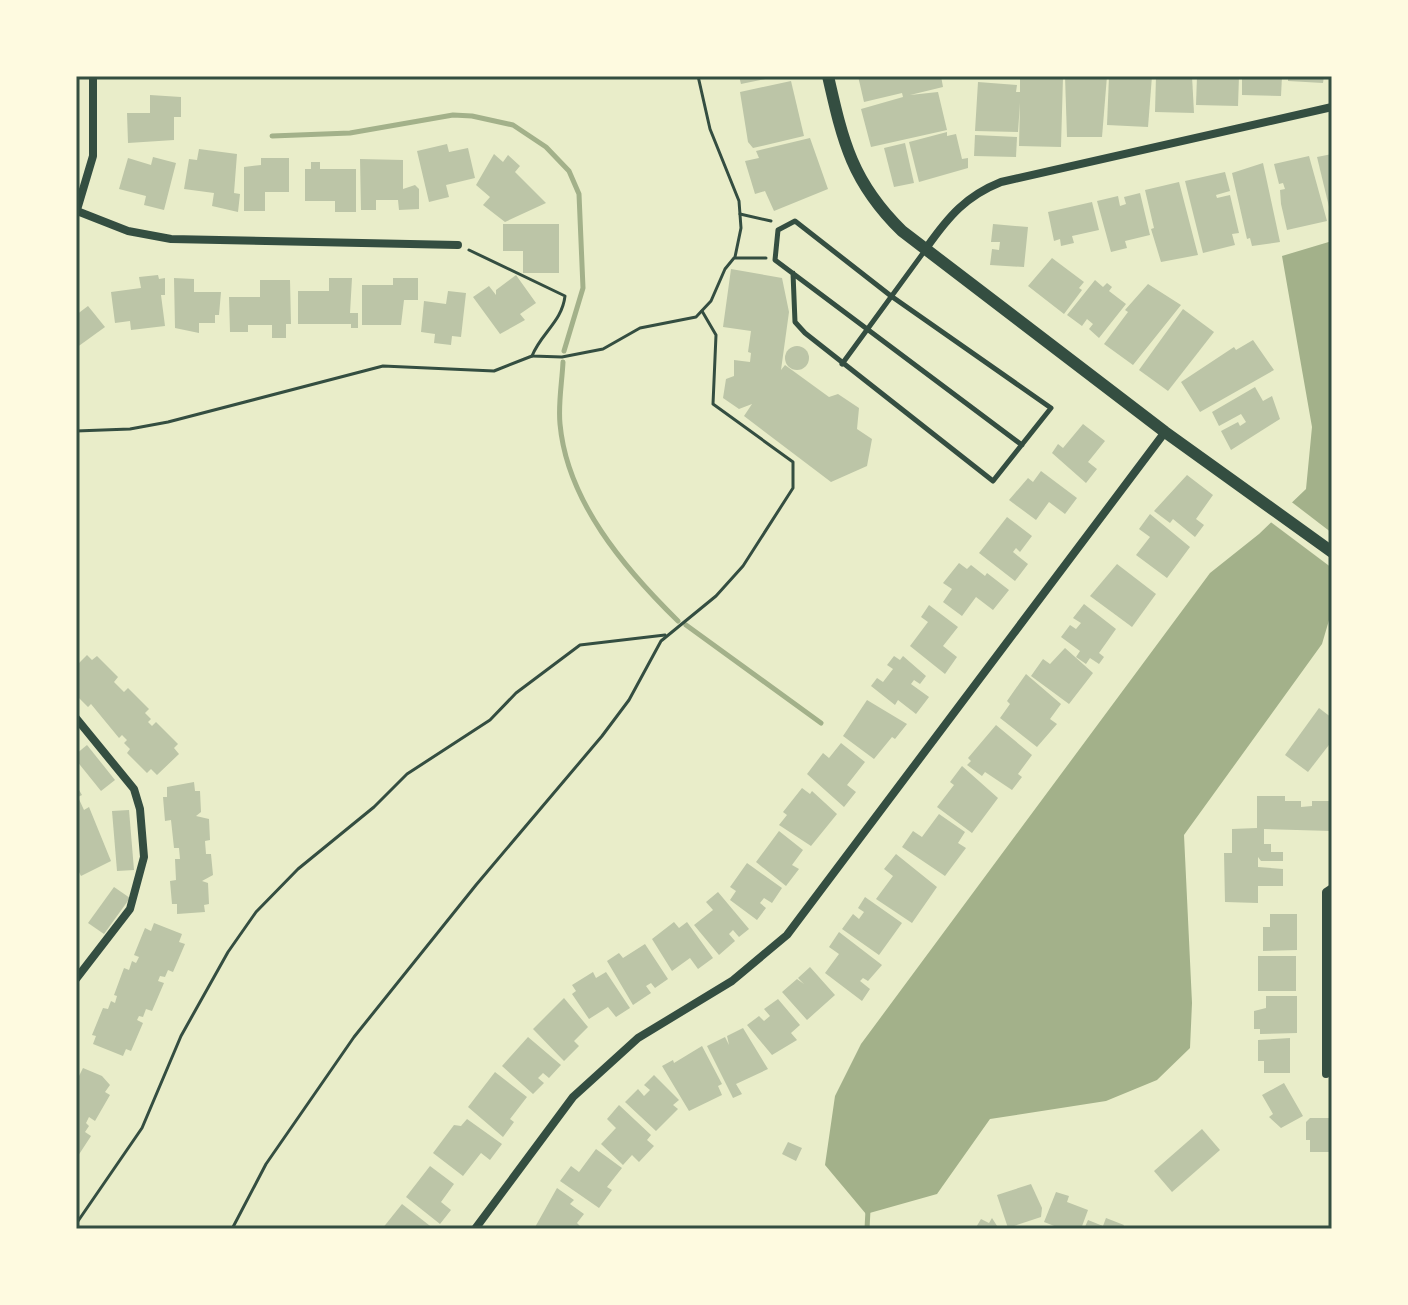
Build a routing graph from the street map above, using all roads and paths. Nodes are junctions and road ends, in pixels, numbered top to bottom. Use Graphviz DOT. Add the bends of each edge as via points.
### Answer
graph roads {
  1 [pos="93,76"];
  2 [pos="698,76"];
  3 [pos="828,76"];
  4 [pos="1332,107"];
  5 [pos="76,212"];
  6 [pos="740,214"];
  7 [pos="786,226"];
  8 [pos="458,245"];
  9 [pos="927,247"];
  10 [pos="734,258"];
  11 [pos="775,260"];
  12 [pos="793,273"];
  13 [pos="891,296"];
  14 [pos="702,311"];
  15 [pos="866,331"];
  16 [pos="532,356"];
  17 [pos="842,364"];
  18 [pos="76,431"];
  19 [pos="1165,432"];
  20 [pos="1022,445"];
  21 [pos="1332,552"];
  22 [pos="669,634"];
  23 [pos="76,718"];
  24 [pos="1329,890"];
  25 [pos="76,979"];
  26 [pos="1326,1074"];
  27 [pos="76,1224"];
  28 [pos="232,1229"];
  29 [pos="475,1229"];
  1 -- 5 [label="street" via="93,156"];
  2 -- 6 [label="path"];
  3 -- 9 [label="street" via="845,152 859,181 902,231"];
  4 -- 9 [label="street" via="1001,182 975,192 951,213"];
  5 -- 8 [label="street" via="128,231 171,239"];
  6 -- 7 [label="path"];
  6 -- 10 [label="path"];
  7 -- 11 [label="lane" via="778,230"];
  7 -- 13 [label="lane" via="795,221"];
  8 -- 16 [label="path" via="565,296 563,314 539,338"];
  9 -- 13 [label="lane"];
  9 -- 19 [label="street"];
  10 -- 11 [label="path"];
  10 -- 14 [label="path"];
  11 -- 12 [label="lane"];
  12 -- 15 [label="lane"];
  12 -- 17 [label="lane" via="795,322"];
  13 -- 15 [label="lane"];
  13 -- 20 [label="lane" via="1051,408"];
  14 -- 16 [label="path" via="696,317 640,328 603,349 567,357"];
  14 -- 22 [label="path" via="716,335 713,404 793,462 793,488 743,566"];
  15 -- 17 [label="lane"];
  15 -- 20 [label="lane"];
  16 -- 18 [label="path" via="494,371 383,366 168,422"];
  17 -- 20 [label="lane" via="993,481"];
  19 -- 21 [label="street"];
  19 -- 29 [label="street" via="787,935 732,981 638,1038 573,1097"];
  22 -- 27 [label="path" via="580,645 472,733 407,774 298,869 256,912 228,952 181,1036 142,1128"];
  22 -- 28 [label="path" via="602,736 354,1037 266,1164"];
  23 -- 25 [label="street" via="134,789 144,857 130,909"];
  24 -- 26 [label="street"];
}
